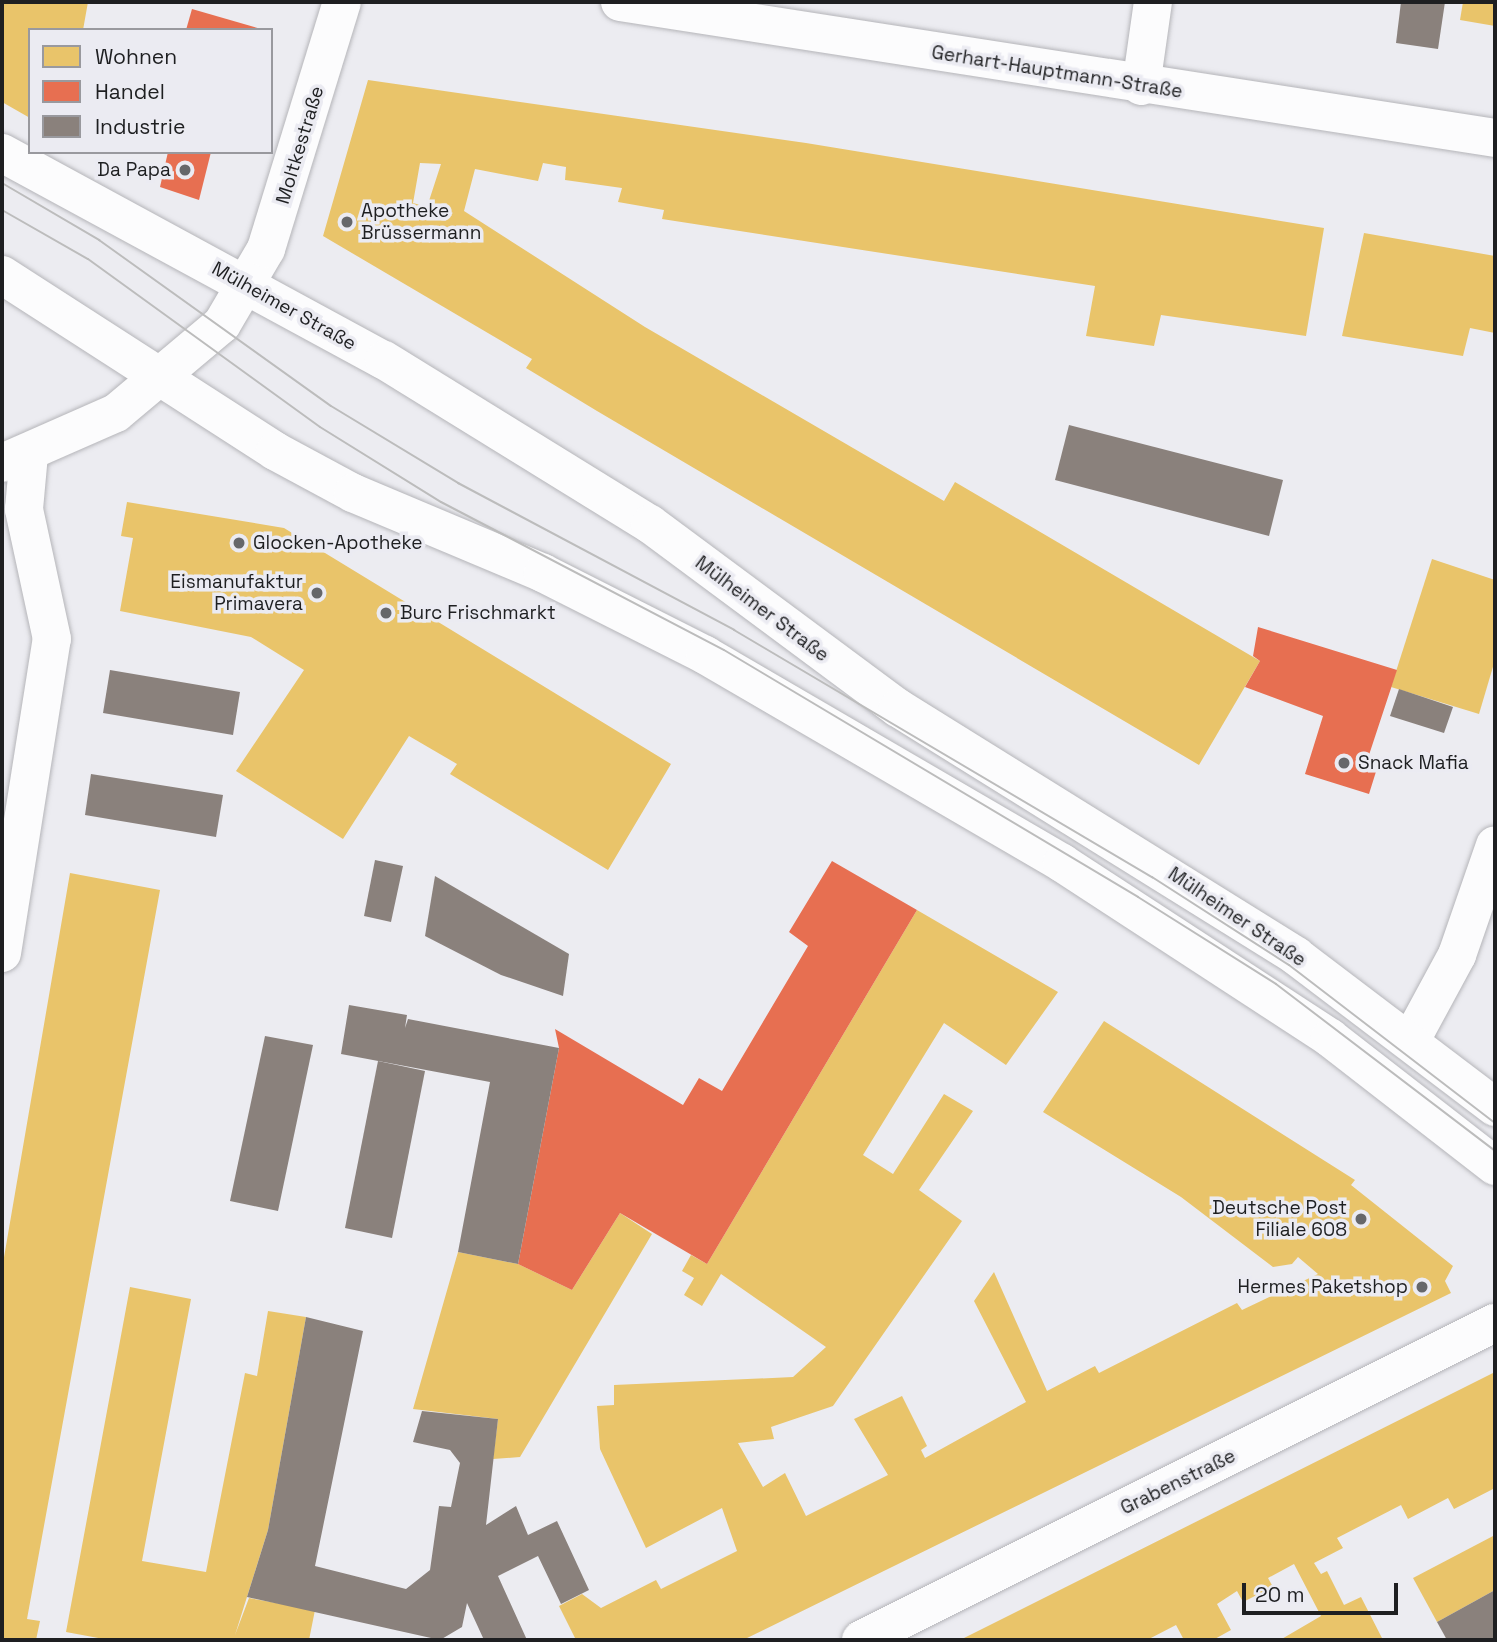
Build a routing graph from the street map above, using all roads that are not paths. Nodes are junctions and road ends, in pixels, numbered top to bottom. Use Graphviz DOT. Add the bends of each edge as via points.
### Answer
graph roads {
  1 [pos="342,2"];
  2 [pos="620,2"];
  3 [pos="1153,2"];
  4 [pos="1141,86"];
  5 [pos="1495,138"];
  6 [pos="2,153"];
  7 [pos="2,275"];
  8 [pos="249,285"];
  9 [pos="161,381"];
  10 [pos="16,459"];
  11 [pos="13,495"];
  12 [pos="1495,845"];
  13 [pos="2,953"];
  14 [pos="1411,1040"];
  15 [pos="1495,1107"];
  16 [pos="1495,1166"];
  17 [pos="1495,1323"];
  18 [pos="861,1640"];
  1 -- 8 [label="main road, Moltkestraße" via="284,200"];
  2 -- 4 [label="main road, Gerhart-Hauptmann-Straße"];
  3 -- 4 [label="main road"];
  4 -- 5 [label="main road, Gerhart-Hauptmann-Straße"];
  6 -- 8 [label="main road, Mülheimer Straße"];
  7 -- 9 [label="main road"];
  8 -- 9 [label="main road, Moltkestraße" via="222,324"];
  8 -- 14 [label="main road, Mülheimer Straße" via="384,360 650,524 898,708 1166,870"];
  9 -- 10 [label="main road, Moltkestraße" via="106,419"];
  9 -- 16 [label="main road" via="353,494 543,573 835,728 1207,953"];
  10 -- 11 [label="main road"];
  11 -- 13 [label="main road" via="52,639"];
  12 -- 14 [label="main road" via="1457,955"];
  14 -- 15 [label="main road, Mülheimer Straße"];
  17 -- 18 [label="main road, Grabenstraße"];
}
